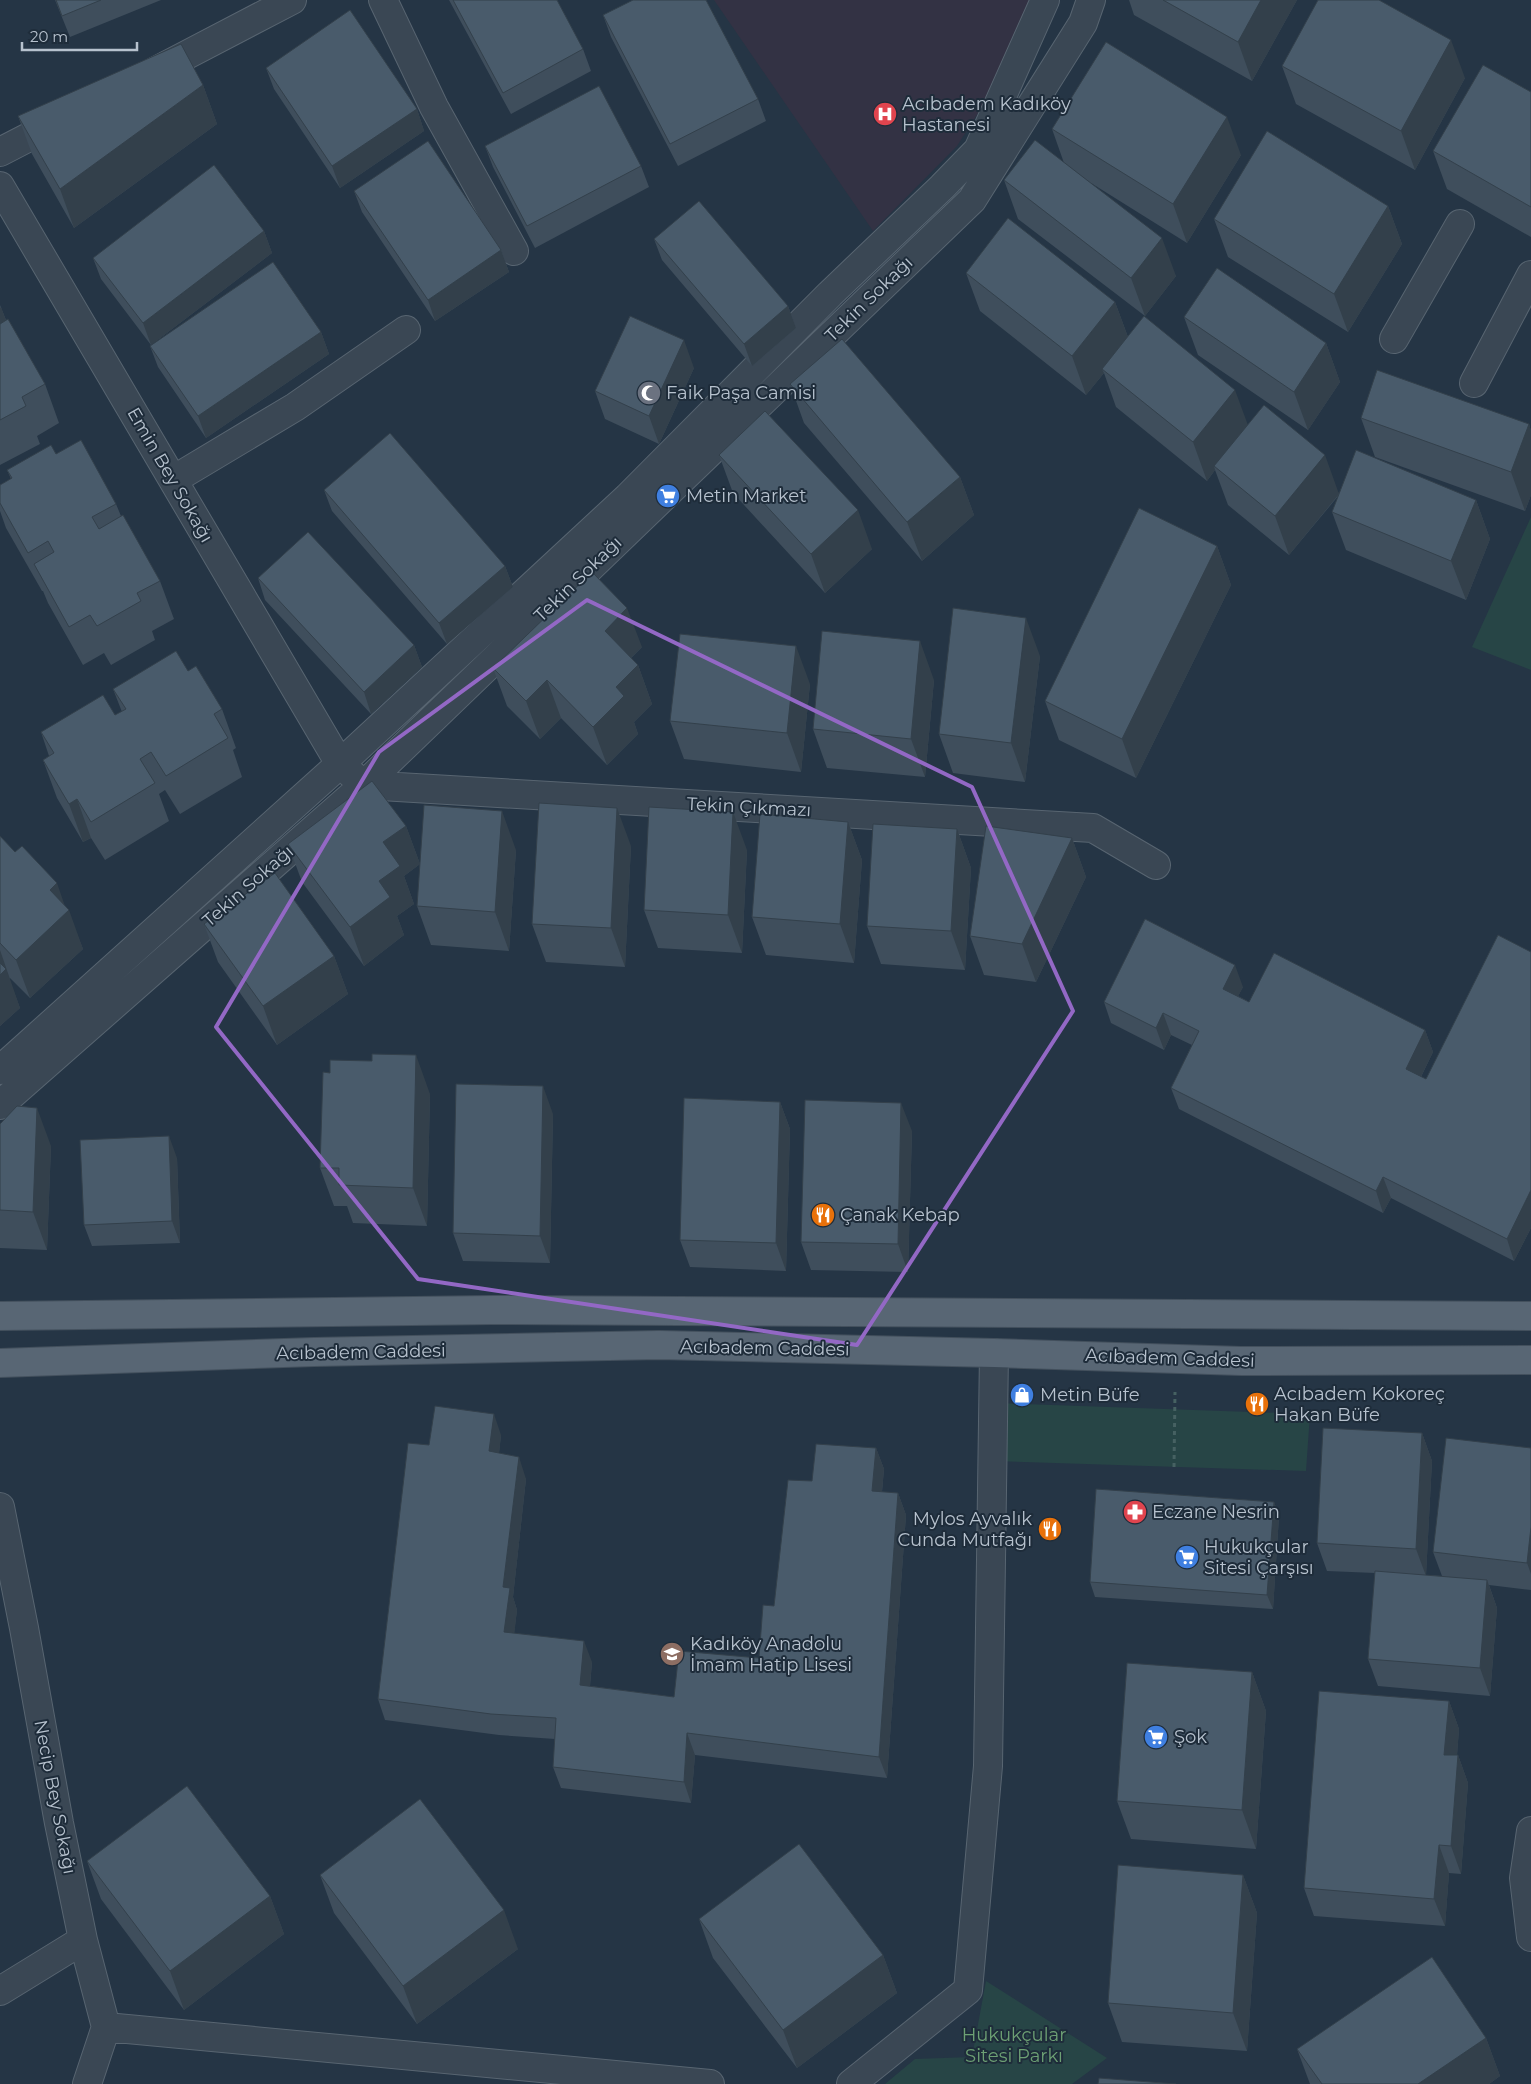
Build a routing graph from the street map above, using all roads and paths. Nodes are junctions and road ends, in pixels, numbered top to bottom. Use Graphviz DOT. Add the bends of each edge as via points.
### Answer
graph roads {
  1 [pos="292,0"];
  2 [pos="383,0"];
  3 [pos="1045,0"];
  4 [pos="1091,0"];
  5 [pos="133,83"];
  6 [pos="80,110"];
  7 [pos="0,152"];
  8 [pos="4,202"];
  9 [pos="1460,224"];
  10 [pos="514,251"];
  11 [pos="1531,275"];
  12 [pos="406,330"];
  13 [pos="1394,339"];
  14 [pos="1474,384"];
  15 [pos="173,480"];
  16 [pos="340,764"];
  17 [pos="364,785"];
  18 [pos="1156,865"];
  19 [pos="0,1070"];
  20 [pos="0,1104"];
  21 [pos="0,1316"];
  22 [pos="1531,1316"];
  23 [pos="994,1353"];
  24 [pos="1531,1360"];
  25 [pos="0,1363"];
  26 [pos="1175,1388"];
  27 [pos="1174,1467"];
  28 [pos="0,1507"];
  29 [pos="12,1629"];
  30 [pos="1531,1831"];
  31 [pos="1531,1937"];
  32 [pos="83,1940"];
  33 [pos="0,1991"];
  34 [pos="106,2027"];
  35 [pos="87,2084"];
  36 [pos="710,2084"];
  37 [pos="851,2084"];
  1 -- 5 [label="street"];
  2 -- 10 [label="street" via="434,108"];
  3 -- 16 [label="street, Tekin Sokağı" via="978,150 628,497"];
  4 -- 17 [label="street, Tekin Sokağı" via="1083,23 972,200"];
  6 -- 7 [label="street"];
  8 -- 15 [label="street, Emin Bey Sokağı"];
  9 -- 13 [label="street"];
  11 -- 14 [label="street"];
  12 -- 15 [label="street" via="295,407"];
  15 -- 16 [label="street, Emin Bey Sokağı"];
  16 -- 17 [label="street"];
  16 -- 19 [label="street, Tekin Sokağı"];
  17 -- 18 [label="street, Tekin Çıkmazı" via="1093,828"];
  17 -- 20 [label="street, Tekin Sokağı"];
  21 -- 22 [label="main road, Acıbadem Caddesi" via="483,1310"];
  23 -- 24 [label="main road, Acıbadem Caddesi" via="1240,1361"];
  23 -- 25 [label="main road, Acıbadem Caddesi" via="659,1346 314,1352"];
  23 -- 37 [label="street" via="988,1766 968,1990"];
  26 -- 27 [label="path"];
  28 -- 29 [label="street, Necip Bey Sokağı"];
  29 -- 32 [label="street, Necip Bey Sokağı" via="59,1823"];
  30 -- 31 [label="street" via="1524,1878"];
  32 -- 33 [label="street"];
  32 -- 34 [label="street, Necip Bey Sokağı"];
  34 -- 35 [label="street"];
  34 -- 36 [label="street"];
}
